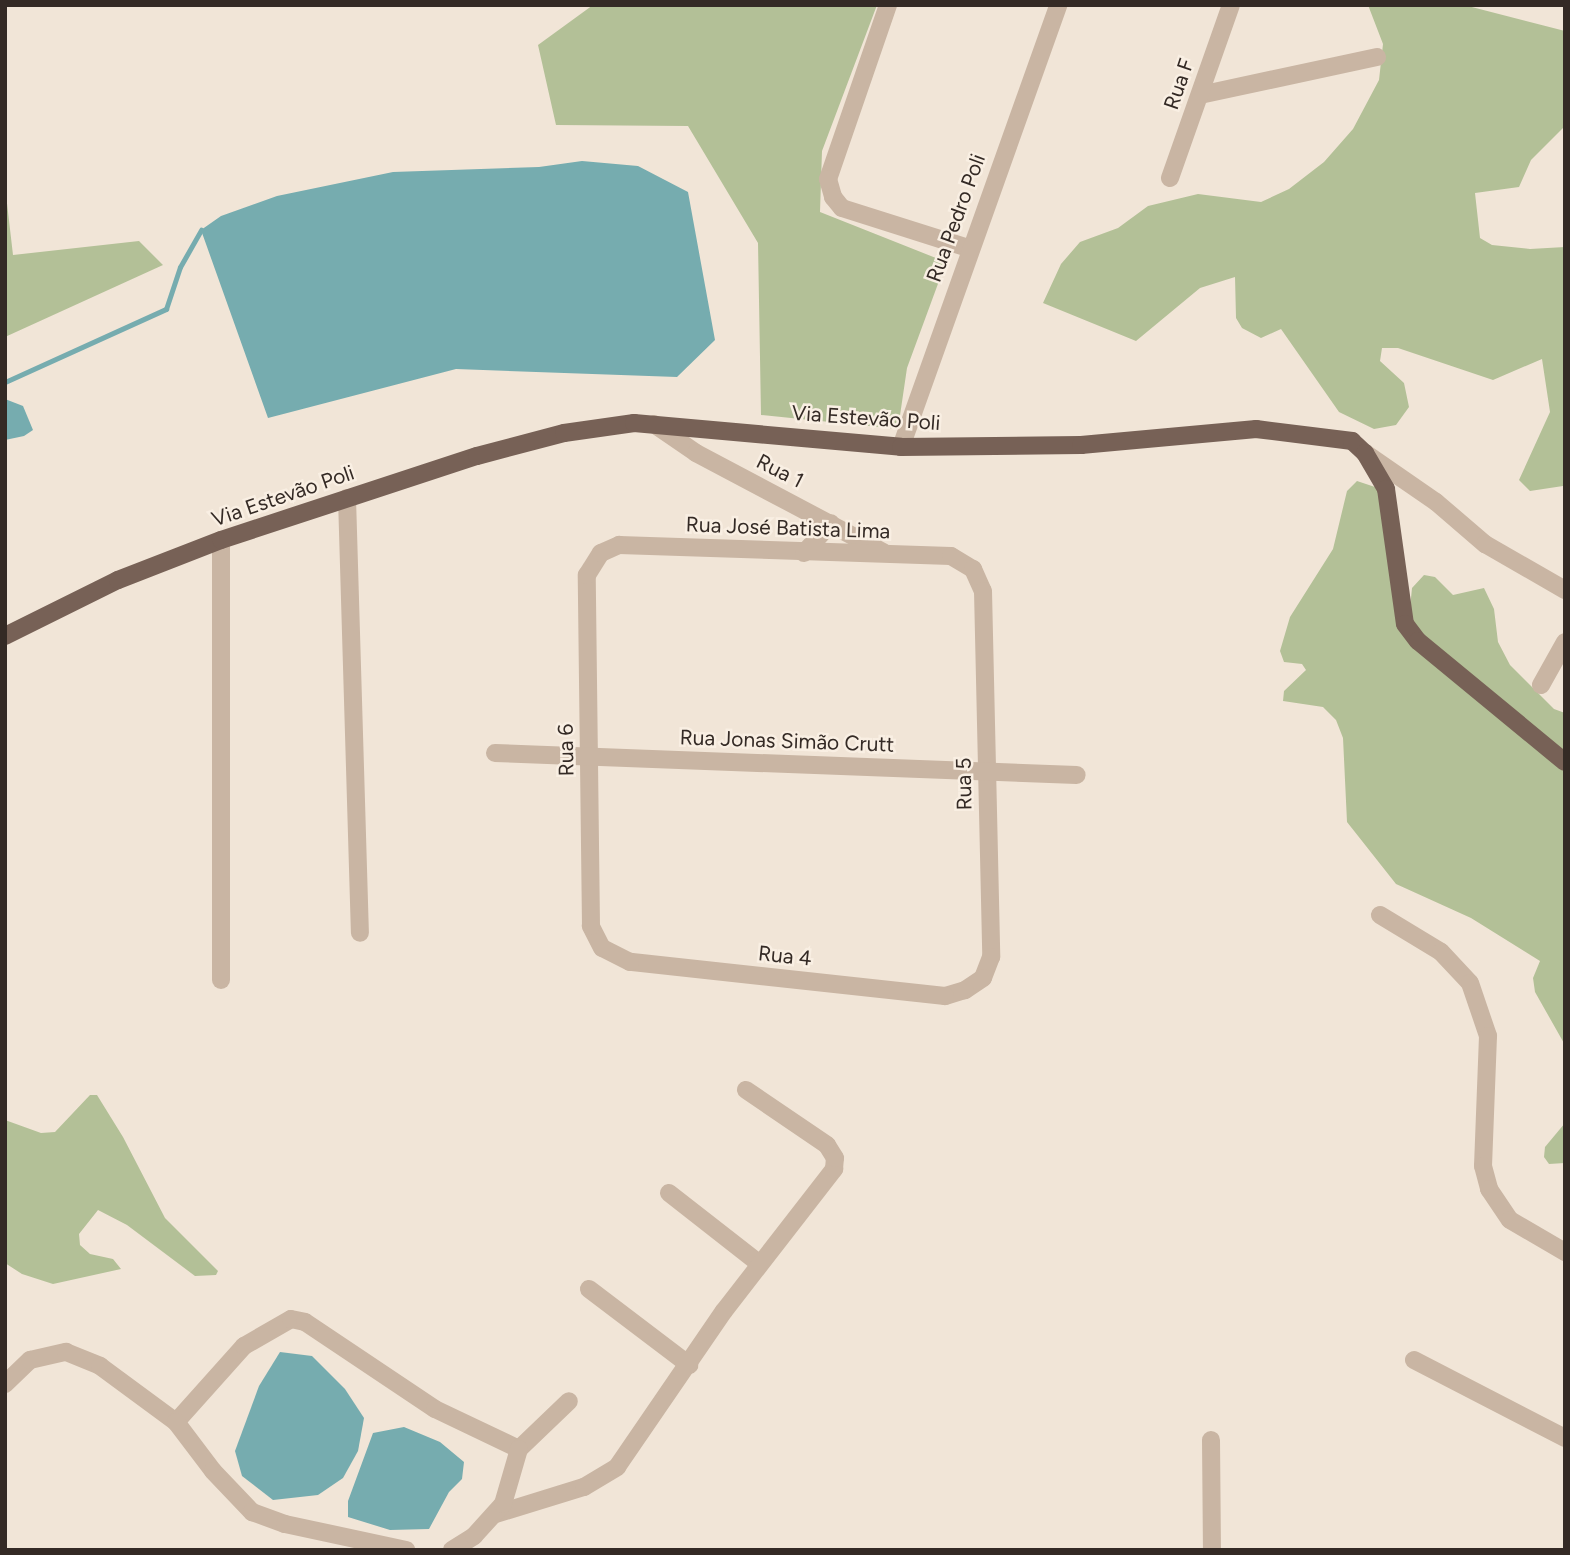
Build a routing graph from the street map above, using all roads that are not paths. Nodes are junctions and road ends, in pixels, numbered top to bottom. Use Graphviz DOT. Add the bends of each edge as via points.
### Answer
graph roads {
  1 [pos="888,5"];
  2 [pos="1058,5"];
  3 [pos="1231,5"];
  4 [pos="1377,57"];
  5 [pos="1200,95"];
  6 [pos="1170,178"];
  7 [pos="968,248"];
  8 [pos="654,424"];
  9 [pos="901,447"];
  10 [pos="1366,453"];
  11 [pos="347,498"];
  12 [pos="831,523"];
  13 [pos="221,540"];
  14 [pos="601,553"];
  15 [pos="804,554"];
  16 [pos="886,554"];
  17 [pos="973,569"];
  18 [pos="1565,590"];
  19 [pos="5,636"];
  20 [pos="1565,642"];
  21 [pos="1541,685"];
  22 [pos="495,752"];
  23 [pos="589,756"];
  24 [pos="1565,762"];
  25 [pos="987,771"];
  26 [pos="1077,775"];
  27 [pos="1380,915"];
  28 [pos="360,933"];
  29 [pos="602,948"];
  30 [pos="221,980"];
  31 [pos="965,990"];
  32 [pos="746,1090"];
  33 [pos="669,1193"];
  34 [pos="1565,1252"];
  35 [pos="760,1264"];
  36 [pos="589,1289"];
  37 [pos="1414,1360"];
  38 [pos="689,1365"];
  39 [pos="5,1384"];
  40 [pos="569,1401"];
  41 [pos="176,1422"];
  42 [pos="1565,1438"];
  43 [pos="1211,1440"];
  44 [pos="519,1449"];
  45 [pos="511,1501"];
  46 [pos="406,1550"];
  47 [pos="452,1550"];
  48 [pos="1212,1550"];
  1 -- 7 [label="street" via="828,180 833,197 842,208"];
  2 -- 7 [label="street, Rua Pedro Poli"];
  3 -- 5 [label="street, Rua F"];
  4 -- 5 [label="street"];
  5 -- 6 [label="street, Rua F"];
  7 -- 9 [label="street, Rua Pedro Poli"];
  8 -- 9 [label="main road, Via Estevão Poli"];
  8 -- 11 [label="main road, Via Estevão Poli" via="564,433"];
  8 -- 12 [label="street, Rua 1" via="696,453"];
  9 -- 10 [label="main road, Via Estevão Poli" via="1081,445 1256,429 1352,441"];
  10 -- 18 [label="street" via="1436,502 1485,544"];
  10 -- 24 [label="main road" via="1386,489 1405,624 1418,641"];
  11 -- 13 [label="main road, Via Estevão Poli"];
  11 -- 28 [label="street"];
  12 -- 15 [label="street"];
  12 -- 16 [label="street, Rua 1"];
  13 -- 19 [label="main road, Via Estevão Poli" via="118,580"];
  13 -- 30 [label="street"];
  14 -- 15 [label="street, Rua José Batista Lima" via="619,545"];
  14 -- 23 [label="street, Rua 6" via="587,575"];
  15 -- 16 [label="street, Rua José Batista Lima"];
  16 -- 17 [label="street, Rua José Batista Lima" via="951,556"];
  17 -- 25 [label="street, Rua 5" via="983,591"];
  20 -- 21 [label="street"];
  22 -- 23 [label="street, Rua Jonas Simão Crutt"];
  23 -- 25 [label="street, Rua Jonas Simão Crutt"];
  23 -- 29 [label="street, Rua 6" via="591,926"];
  25 -- 26 [label="street, Rua Jonas Simão Crutt"];
  25 -- 31 [label="street, Rua 5" via="991,957 983,978"];
  27 -- 34 [label="street" via="1441,952 1470,983 1488,1036 1483,1166 1489,1189 1510,1220"];
  29 -- 31 [label="street, Rua 4" via="630,962 945,996"];
  32 -- 35 [label="street" via="827,1145 836,1163"];
  33 -- 35 [label="street"];
  35 -- 38 [label="street"];
  36 -- 38 [label="street"];
  37 -- 42 [label="street"];
  38 -- 45 [label="street" via="617,1467 584,1487"];
  39 -- 41 [label="street" via="30,1360 66,1352 100,1366"];
  40 -- 44 [label="street"];
  41 -- 44 [label="street" via="244,1346 284,1321 298,1320 435,1409"];
  41 -- 46 [label="street" via="252,1512 285,1524"];
  43 -- 48 [label="street"];
  44 -- 45 [label="street"];
  45 -- 47 [label="street"];
}
